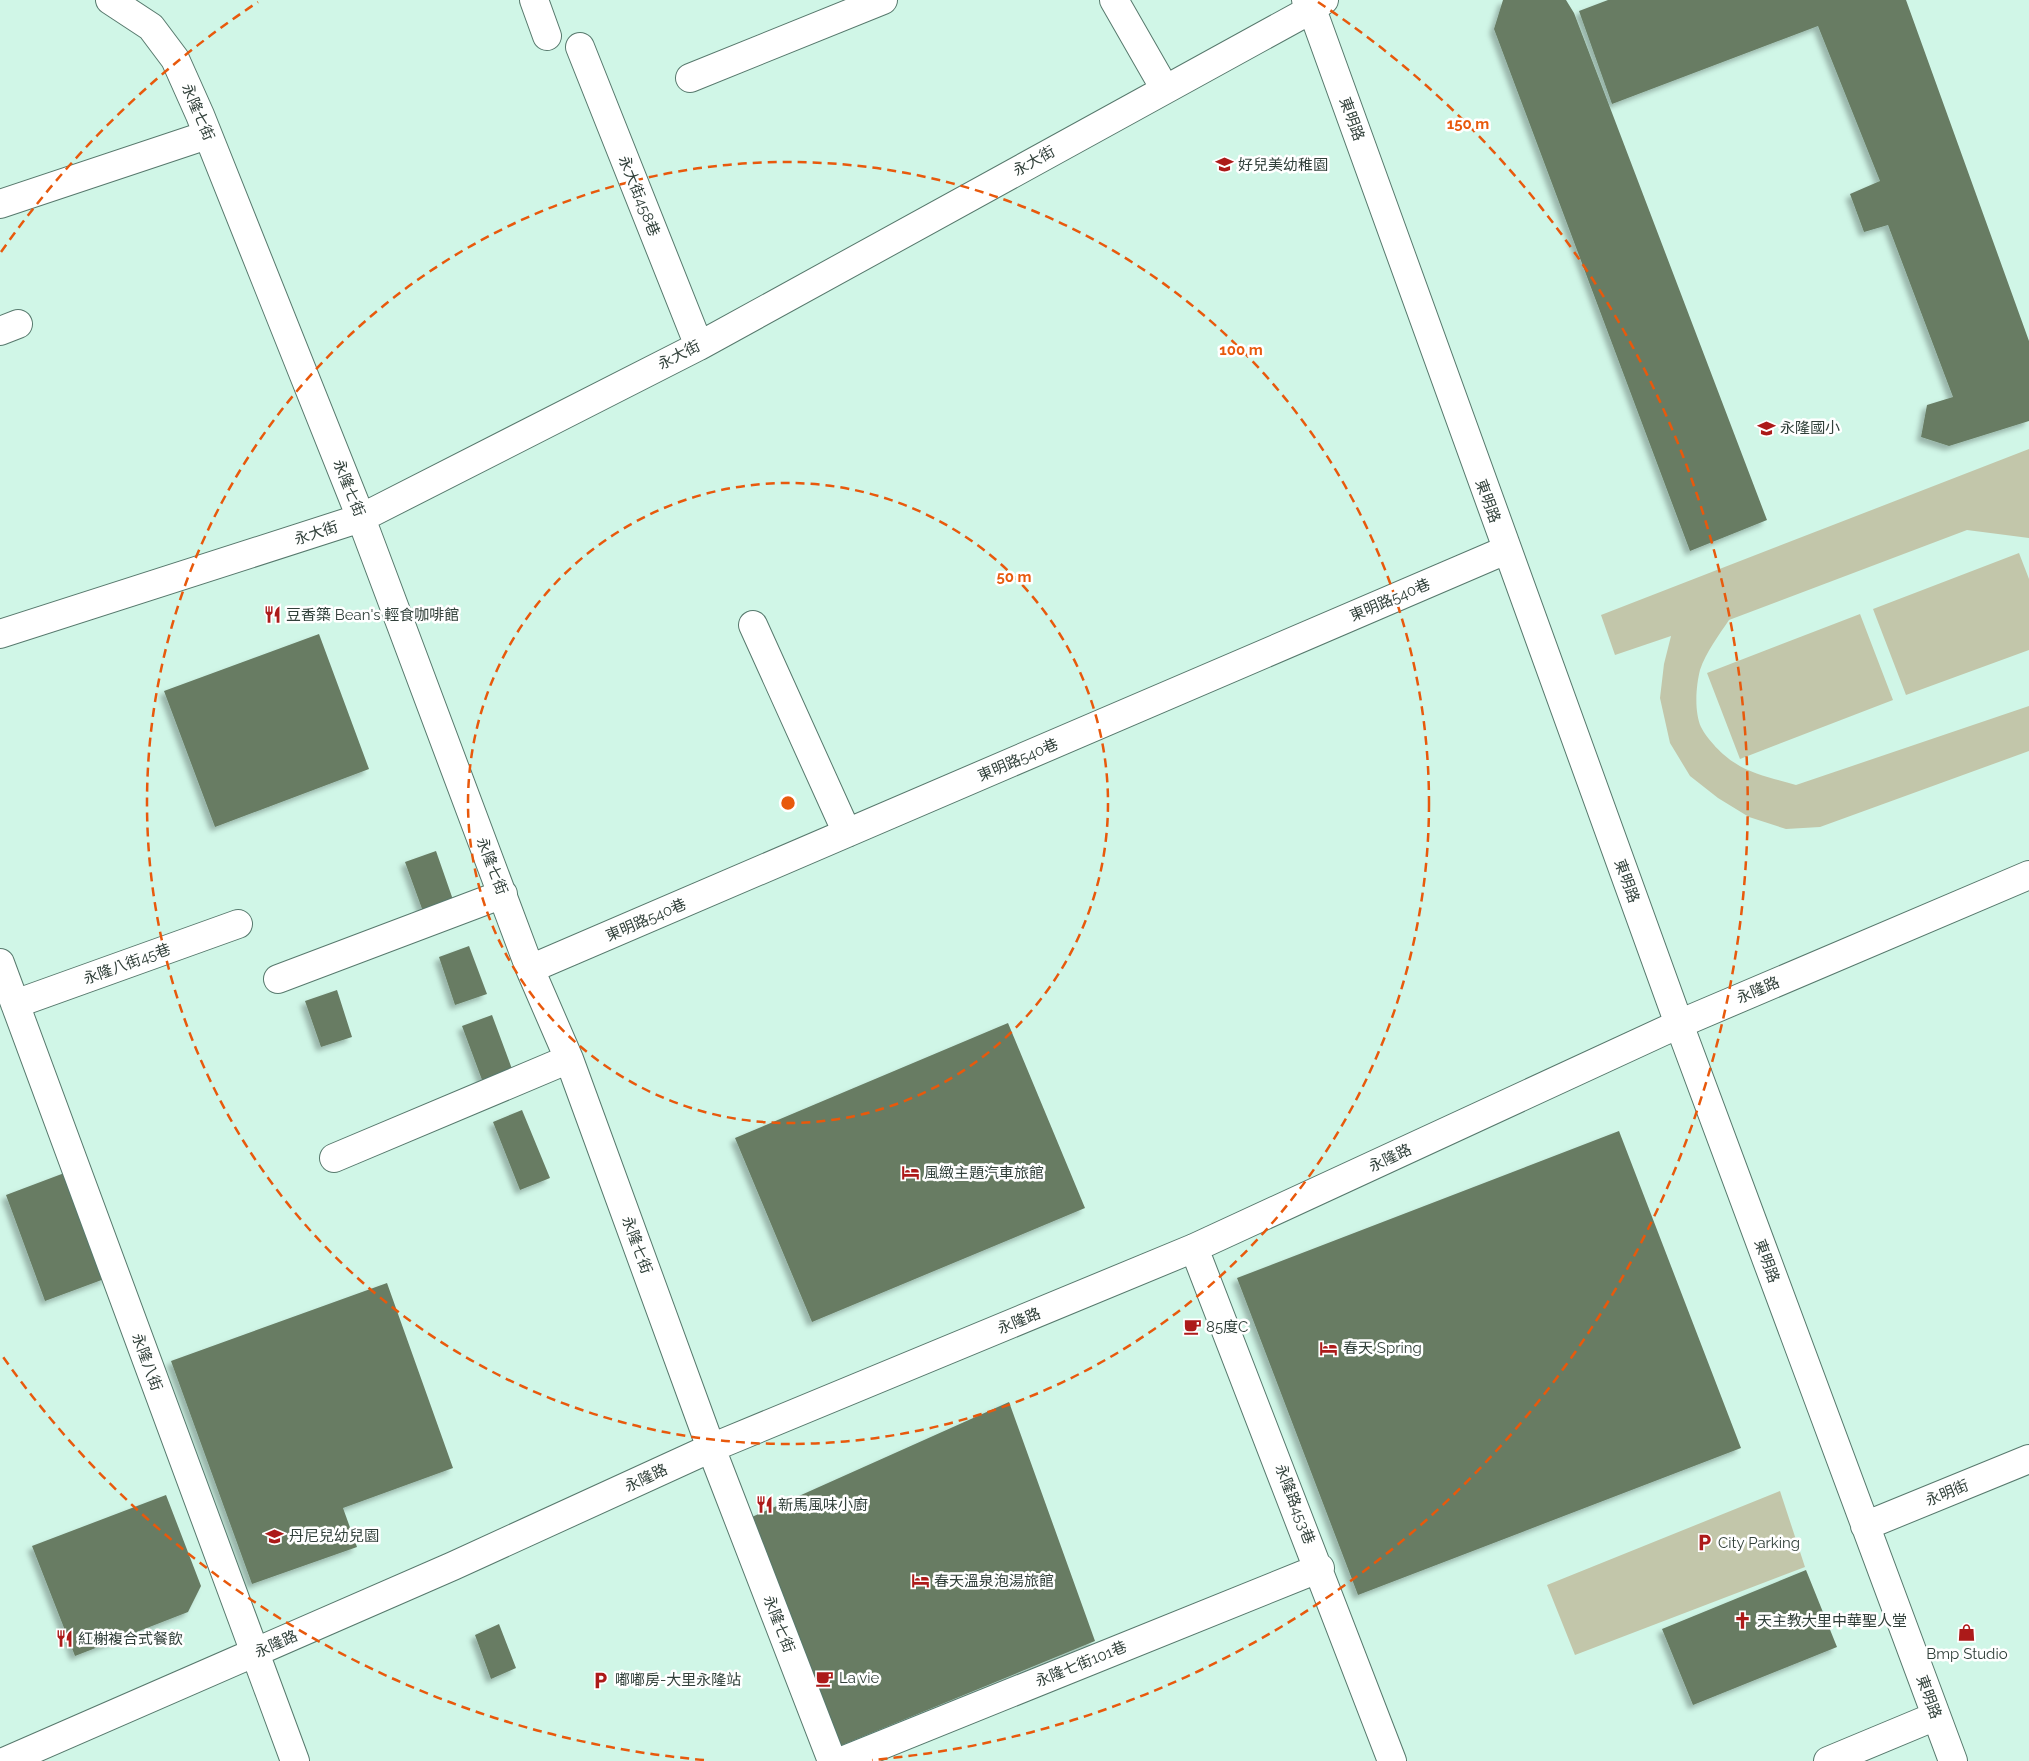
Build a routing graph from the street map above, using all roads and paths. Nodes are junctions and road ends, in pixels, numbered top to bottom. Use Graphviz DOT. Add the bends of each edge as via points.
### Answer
graph roads {
  1 [pos="110,0"];
  2 [pos="534,0"];
  3 [pos="883,0"];
  4 [pos="1114,0"];
  5 [pos="1314,3"];
  6 [pos="547,36"];
  7 [pos="580,47"];
  8 [pos="690,78"];
  9 [pos="1164,90"];
  10 [pos="207,135"];
  11 [pos="0,204"];
  12 [pos="699,346"];
  13 [pos="361,518"];
  14 [pos="1506,550"];
  15 [pos="753,625"];
  16 [pos="0,634"];
  17 [pos="848,833"];
  18 [pos="2029,875"];
  19 [pos="503,894"];
  20 [pos="238,924"];
  21 [pos="0,963"];
  22 [pos="530,969"];
  23 [pos="278,979"];
  24 [pos="15,1004"];
  25 [pos="1679,1024"];
  26 [pos="568,1059"];
  27 [pos="334,1158"];
  28 [pos="1194,1248"];
  29 [pos="711,1448"];
  30 [pos="2029,1459"];
  31 [pos="1865,1526"];
  32 [pos="1320,1568"];
  33 [pos="253,1654"];
  34 [pos="1936,1716"];
  35 [pos="6,1761"];
  36 [pos="295,1761"];
  37 [pos="832,1761"];
  38 [pos="842,1761"];
  39 [pos="1392,1761"];
  40 [pos="1828,1761"];
  41 [pos="1953,1761"];
  1 -- 10 [label="street, 永隆七街" via="152,27 175,58"];
  2 -- 6 [label="street"];
  3 -- 8 [label="street"];
  4 -- 9 [label="street"];
  5 -- 9 [label="street, 永大街"];
  5 -- 14 [label="street, 東明路"];
  7 -- 12 [label="street, 永大街458巷"];
  9 -- 12 [label="street, 永大街"];
  10 -- 11 [label="street"];
  10 -- 13 [label="street, 永隆七街"];
  12 -- 13 [label="street, 永大街"];
  13 -- 16 [label="street, 永大街"];
  13 -- 19 [label="street, 永隆七街"];
  14 -- 17 [label="street, 東明路540巷"];
  14 -- 25 [label="street, 東明路"];
  15 -- 17 [label="street"];
  17 -- 22 [label="street, 東明路540巷"];
  18 -- 25 [label="street, 永隆路"];
  19 -- 22 [label="street, 永隆七街"];
  19 -- 23 [label="street"];
  20 -- 24 [label="street, 永隆八街45巷"];
  21 -- 24 [label="street, 永隆八街"];
  22 -- 26 [label="street, 永隆七街"];
  24 -- 33 [label="street, 永隆八街"];
  25 -- 28 [label="street, 永隆路"];
  25 -- 31 [label="street, 東明路"];
  26 -- 27 [label="street"];
  26 -- 29 [label="street, 永隆七街"];
  28 -- 29 [label="street, 永隆路"];
  28 -- 32 [label="street, 永隆路453巷"];
  29 -- 33 [label="street, 永隆路"];
  29 -- 37 [label="street, 永隆七街"];
  30 -- 31 [label="street, 永明街"];
  31 -- 34 [label="street, 東明路"];
  32 -- 38 [label="street, 永隆七街101巷"];
  32 -- 39 [label="street, 永隆路453巷"];
  33 -- 35 [label="street, 永隆路"];
  33 -- 36 [label="street, 永隆八街"];
  34 -- 40 [label="street"];
  34 -- 41 [label="street, 東明路"];
}
